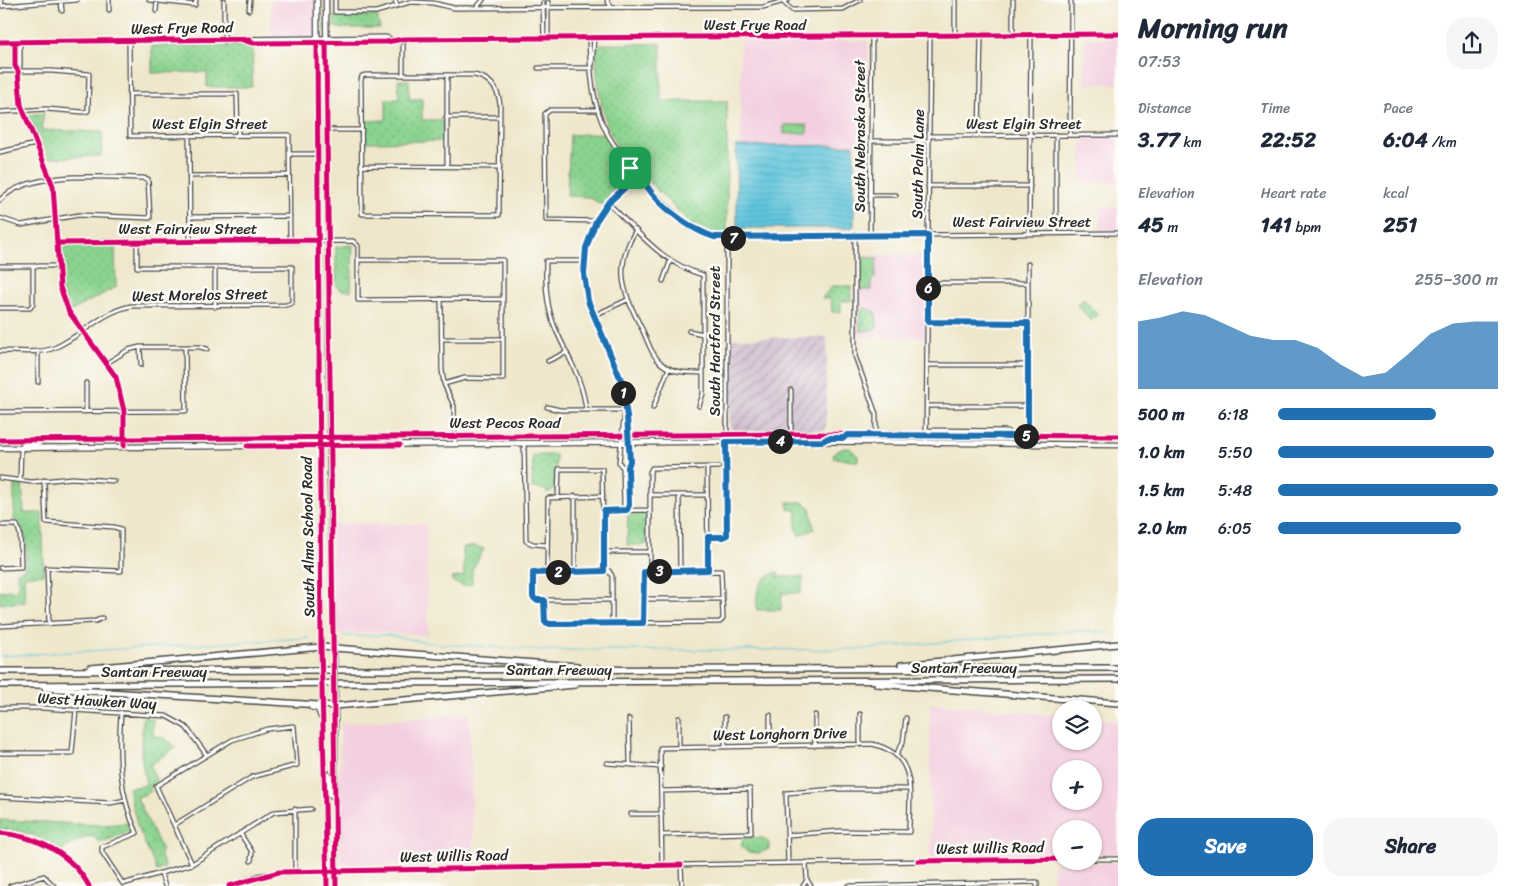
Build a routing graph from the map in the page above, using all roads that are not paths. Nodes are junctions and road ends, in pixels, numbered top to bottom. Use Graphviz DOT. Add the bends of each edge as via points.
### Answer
graph roads {
  1 [pos="1,0"];
  2 [pos="77,0"];
  3 [pos="109,0"];
  4 [pos="148,0"];
  5 [pos="196,0"];
  6 [pos="224,0"];
  7 [pos="250,0"];
  8 [pos="317,0"];
  9 [pos="326,0"];
  10 [pos="335,0"];
  11 [pos="395,0"];
  12 [pos="483,0"];
  13 [pos="607,0"];
  14 [pos="788,0"];
  15 [pos="860,0"];
  16 [pos="956,0"];
  17 [pos="1013,0"];
  18 [pos="1071,0"];
  19 [pos="157,1"];
  20 [pos="542,1"];
  21 [pos="549,1"];
  22 [pos="61,2"];
  23 [pos="784,3"];
  24 [pos="397,6"];
  25 [pos="611,7"];
  26 [pos="476,8"];
  27 [pos="545,8"];
  28 [pos="109,10"];
  29 [pos="248,10"];
  30 [pos="62,11"];
  31 [pos="156,11"];
  32 [pos="1118,34"];
  33 [pos="981,35"];
  34 [pos="1013,35"];
  35 [pos="1031,35"];
  36 [pos="1070,35"];
  37 [pos="872,36"];
  38 [pos="930,36"];
  39 [pos="955,36"];
  40 [pos="591,38"];
  41 [pos="546,39"];
  42 [pos="317,40"];
  43 [pos="326,40"];
  44 [pos="403,40"];
  45 [pos="224,41"];
  46 [pos="0,42"];
  47 [pos="15,42"];
  48 [pos="20,42"];
  49 [pos="129,42"];
  50 [pos="538,68"];
  51 [pos="592,68"];
  52 [pos="0,71"];
  53 [pos="18,71"];
  54 [pos="403,75"];
  55 [pos="446,75"];
  56 [pos="129,94"];
  57 [pos="22,110"];
  58 [pos="598,110"];
  59 [pos="0,112"];
  60 [pos="446,117"];
  61 [pos="500,117"];
  62 [pos="327,130"];
  63 [pos="362,130"];
  64 [pos="189,135"];
  65 [pos="238,135"];
  66 [pos="1030,135"];
  67 [pos="1056,135"];
  68 [pos="1070,135"];
  69 [pos="1118,135"];
  70 [pos="930,136"];
  71 [pos="979,136"];
  72 [pos="871,141"];
  73 [pos="929,141"];
  74 [pos="36,144"];
  75 [pos="0,152"];
  76 [pos="290,154"];
  77 [pos="318,154"];
  78 [pos="361,166"];
  79 [pos="446,166"];
  80 [pos="500,167"];
  81 [pos="632,170"];
  82 [pos="290,175"];
  83 [pos="189,176"];
  84 [pos="51,180"];
  85 [pos="632,181"];
  86 [pos="643,181"];
  87 [pos="928,186"];
  88 [pos="1030,186"];
  89 [pos="870,195"];
  90 [pos="896,195"];
  91 [pos="0,200"];
  92 [pos="608,203"];
  93 [pos="290,216"];
  94 [pos="190,217"];
  95 [pos="0,218"];
  96 [pos="56,219"];
  97 [pos="596,221"];
  98 [pos="636,230"];
  99 [pos="1029,233"];
  100 [pos="1056,233"];
  101 [pos="1118,233"];
  102 [pos="928,235"];
  103 [pos="855,236"];
  104 [pos="870,236"];
  105 [pos="727,238"];
  106 [pos="318,240"];
  107 [pos="328,240"];
  108 [pos="190,241"];
  109 [pos="290,241"];
  110 [pos="137,242"];
  111 [pos="57,243"];
  112 [pos="358,260"];
  113 [pos="584,261"];
  114 [pos="670,262"];
  115 [pos="1028,264"];
  116 [pos="0,266"];
  117 [pos="33,266"];
  118 [pos="58,266"];
  119 [pos="215,266"];
  120 [pos="663,281"];
  121 [pos="928,282"];
  122 [pos="1028,282"];
  123 [pos="441,299"];
  124 [pos="503,299"];
  125 [pos="628,300"];
  126 [pos="215,306"];
  127 [pos="0,308"];
  128 [pos="593,316"];
  129 [pos="928,322"];
  130 [pos="1028,323"];
  131 [pos="82,331"];
  132 [pos="689,331"];
  133 [pos="703,334"];
  134 [pos="442,339"];
  135 [pos="503,340"];
  136 [pos="140,347"];
  137 [pos="184,347"];
  138 [pos="207,349"];
  139 [pos="0,351"];
  140 [pos="38,351"];
  141 [pos="567,352"];
  142 [pos="548,361"];
  143 [pos="107,363"];
  144 [pos="927,364"];
  145 [pos="141,365"];
  146 [pos="1028,365"];
  147 [pos="669,368"];
  148 [pos="703,373"];
  149 [pos="38,382"];
  150 [pos="86,383"];
  151 [pos="444,384"];
  152 [pos="791,390"];
  153 [pos="699,406"];
  154 [pos="927,406"];
  155 [pos="1028,406"];
  156 [pos="547,407"];
  157 [pos="653,408"];
  158 [pos="586,410"];
  159 [pos="625,410"];
  160 [pos="86,411"];
  161 [pos="124,411"];
  162 [pos="0,412"];
  163 [pos="926,430"];
  164 [pos="726,434"];
  165 [pos="791,434"];
  166 [pos="625,435"];
  167 [pos="847,435"];
  168 [pos="876,435"];
  169 [pos="320,436"];
  170 [pos="330,436"];
  171 [pos="456,436"];
  172 [pos="926,436"];
  173 [pos="1011,436"];
  174 [pos="1028,436"];
  175 [pos="1118,436"];
  176 [pos="124,439"];
  177 [pos="0,440"];
  178 [pos="44,440"];
  179 [pos="823,441"];
  180 [pos="726,442"];
  181 [pos="926,442"];
  182 [pos="524,443"];
  183 [pos="625,443"];
  184 [pos="456,444"];
  185 [pos="1118,445"];
  186 [pos="124,446"];
  187 [pos="320,446"];
  188 [pos="330,446"];
  189 [pos="0,448"];
  190 [pos="21,448"];
  191 [pos="628,467"];
  192 [pos="707,467"];
  193 [pos="719,467"];
  194 [pos="624,468"];
  195 [pos="0,478"];
  196 [pos="20,480"];
  197 [pos="44,480"];
  198 [pos="114,481"];
  199 [pos="650,495"];
  200 [pos="679,495"];
  201 [pos="707,495"];
  202 [pos="558,496"];
  203 [pos="574,496"];
  204 [pos="603,496"];
  205 [pos="627,510"];
  206 [pos="650,510"];
  207 [pos="604,511"];
  208 [pos="0,525"];
  209 [pos="708,537"];
  210 [pos="547,545"];
  211 [pos="604,552"];
  212 [pos="650,552"];
  213 [pos="0,568"];
  214 [pos="708,570"];
  215 [pos="575,571"];
  216 [pos="604,571"];
  217 [pos="650,571"];
  218 [pos="680,571"];
  219 [pos="547,572"];
  220 [pos="643,599"];
  221 [pos="723,599"];
  222 [pos="544,600"];
  223 [pos="612,600"];
  224 [pos="102,618"];
  225 [pos="612,623"];
  226 [pos="643,623"];
  227 [pos="49,624"];
  228 [pos="0,626"];
  229 [pos="1118,644"];
  230 [pos="321,647"];
  231 [pos="334,648"];
  232 [pos="865,668"];
  233 [pos="1118,668"];
  234 [pos="640,669"];
  235 [pos="45,670"];
  236 [pos="0,671"];
  237 [pos="1115,679"];
  238 [pos="852,681"];
  239 [pos="616,682"];
  240 [pos="0,686"];
  241 [pos="255,702"];
  242 [pos="1118,703"];
  243 [pos="322,705"];
  244 [pos="335,706"];
  245 [pos="0,708"];
  246 [pos="76,710"];
  247 [pos="120,712"];
  248 [pos="860,714"];
  249 [pos="770,715"];
  250 [pos="816,715"];
  251 [pos="725,717"];
  252 [pos="679,718"];
  253 [pos="906,718"];
  254 [pos="629,719"];
  255 [pos="323,724"];
  256 [pos="860,744"];
  257 [pos="770,746"];
  258 [pos="815,746"];
  259 [pos="725,747"];
  260 [pos="679,748"];
  261 [pos="0,753"];
  262 [pos="897,753"];
  263 [pos="206,754"];
  264 [pos="607,763"];
  265 [pos="630,764"];
  266 [pos="661,767"];
  267 [pos="325,771"];
  268 [pos="909,789"];
  269 [pos="661,791"];
  270 [pos="0,797"];
  271 [pos="335,798"];
  272 [pos="126,800"];
  273 [pos="295,809"];
  274 [pos="311,809"];
  275 [pos="631,814"];
  276 [pos="662,814"];
  277 [pos="174,825"];
  278 [pos="0,833"];
  279 [pos="240,833"];
  280 [pos="788,834"];
  281 [pos="662,835"];
  282 [pos="1052,859"];
  283 [pos="1102,859"];
  284 [pos="1118,859"];
  285 [pos="251,861"];
  286 [pos="806,862"];
  287 [pos="788,863"];
  288 [pos="192,864"];
  289 [pos="662,865"];
  290 [pos="681,865"];
  291 [pos="327,870"];
  292 [pos="336,870"];
  293 [pos="295,871"];
  294 [pos="161,874"];
  295 [pos="806,880"];
  296 [pos="10,886"];
  297 [pos="54,886"];
  298 [pos="88,886"];
  299 [pos="165,886"];
  300 [pos="229,886"];
  301 [pos="327,886"];
  302 [pos="336,886"];
  303 [pos="682,886"];
  304 [pos="804,886"];
  305 [pos="810,886"];
  306 [pos="848,886"];
  307 [pos="1037,886"];
  1 -- 22 [label="street" via="2,6"];
  2 -- 22 [label="street"];
  3 -- 28 [label="street"];
  4 -- 19 [label="street"];
  5 -- 19 [label="street" via="195,6"];
  6 -- 45 [label="street"];
  7 -- 29 [label="street"];
  8 -- 42 [label="main road, South Alma School Road"];
  9 -- 43 [label="main road, South Alma School Road"];
  10 -- 24 [label="street" via="335,12 376,12"];
  11 -- 24 [label="street"];
  12 -- 26 [label="street"];
  13 -- 25 [label="street"];
  14 -- 23 [label="street"];
  15 -- 23 [label="street" via="843,10 792,10"];
  16 -- 39 [label="street"];
  17 -- 34 [label="street"];
  18 -- 36 [label="street"];
  19 -- 31 [label="street"];
  20 -- 21 [label="street"];
  20 -- 27 [label="street"];
  21 -- 27 [label="street"];
  22 -- 30 [label="street"];
  23 -- 25 [label="street" via="763,7"];
  24 -- 26 [label="street" via="424,2 454,8"];
  25 -- 27 [label="street"];
  26 -- 27 [label="street"];
  27 -- 41 [label="street"];
  32 -- 36 [label="street, West Frye Road"];
  33 -- 34 [label="street, West Frye Road"];
  33 -- 39 [label="street, West Frye Road"];
  33 -- 71 [label="street"];
  34 -- 35 [label="street, West Frye Road"];
  35 -- 36 [label="street, West Frye Road"];
  35 -- 66 [label="street"];
  36 -- 68 [label="street"];
  37 -- 38 [label="street, West Frye Road"];
  37 -- 40 [label="street, West Frye Road"];
  37 -- 72 [label="street, South Nebraska Street"];
  38 -- 39 [label="street, West Frye Road"];
  38 -- 70 [label="street, South Palm Lane"];
  40 -- 41 [label="street, West Frye Road"];
  40 -- 51 [label="street"];
  41 -- 44 [label="street, West Frye Road"];
  42 -- 43 [label="street, West Frye Road"];
  42 -- 45 [label="street, West Frye Road"];
  42 -- 77 [label="main road, South Alma School Road"];
  43 -- 44 [label="street, West Frye Road" via="386,37"];
  43 -- 62 [label="main road, South Alma School Road"];
  44 -- 54 [label="street"];
  45 -- 49 [label="street, West Frye Road"];
  46 -- 47 [label="street, West Frye Road"];
  47 -- 48 [label="street, West Frye Road"];
  47 -- 53 [label="street"];
  48 -- 49 [label="street, West Frye Road"];
  48 -- 53 [label="street"];
  49 -- 56 [label="street"];
  50 -- 51 [label="street"];
  51 -- 58 [label="street"];
  52 -- 53 [label="street"];
  53 -- 57 [label="street"];
  53 -- 57 [label="street" via="89,74 88,112"];
  54 -- 55 [label="street"];
  54 -- 63 [label="street" via="362,76"];
  55 -- 60 [label="street"];
  55 -- 61 [label="street" via="480,76 493,84 499,97"];
  56 -- 64 [label="street, West Elgin Street" via="130,136"];
  56 -- 65 [label="street" via="237,94"];
  57 -- 59 [label="street"];
  57 -- 74 [label="street"];
  58 -- 81 [label="street" via="614,146"];
  58 -- 97 [label="street" via="547,111 545,114 546,220"];
  60 -- 61 [label="street"];
  60 -- 79 [label="street"];
  61 -- 80 [label="street"];
  62 -- 63 [label="street"];
  62 -- 107 [label="main road, South Alma School Road"];
  63 -- 78 [label="street"];
  64 -- 65 [label="street, West Elgin Street"];
  64 -- 83 [label="street"];
  65 -- 76 [label="street, West Elgin Street" via="289,135"];
  66 -- 67 [label="street, West Elgin Street"];
  66 -- 71 [label="street, West Elgin Street"];
  66 -- 88 [label="street"];
  67 -- 68 [label="street, West Elgin Street"];
  67 -- 100 [label="street"];
  68 -- 69 [label="street, West Elgin Street"];
  70 -- 71 [label="street, West Elgin Street"];
  70 -- 73 [label="street, South Palm Lane"];
  72 -- 73 [label="street"];
  72 -- 89 [label="street, South Nebraska Street"];
  73 -- 87 [label="street, South Palm Lane"];
  74 -- 75 [label="street"];
  74 -- 84 [label="street"];
  76 -- 77 [label="street"];
  76 -- 82 [label="street"];
  77 -- 106 [label="main road, South Alma School Road"];
  78 -- 79 [label="street"];
  78 -- 80 [label="street" via="362,214 499,215"];
  79 -- 80 [label="street"];
  81 -- 85 [label="street"];
  81 -- 86 [label="street" via="642,170"];
  82 -- 83 [label="street"];
  82 -- 93 [label="street"];
  83 -- 94 [label="street"];
  84 -- 91 [label="street" via="19,186"];
  84 -- 96 [label="street"];
  84 -- 96 [label="street" via="83,176 148,179 150,218 79,215"];
  85 -- 86 [label="street"];
  85 -- 92 [label="street"];
  86 -- 105 [label="street, West Fairview Street" via="691,228 714,237"];
  87 -- 88 [label="street"];
  87 -- 102 [label="street, South Palm Lane"];
  88 -- 99 [label="street"];
  89 -- 90 [label="street"];
  89 -- 104 [label="street, South Nebraska Street"];
  92 -- 97 [label="street"];
  92 -- 98 [label="street"];
  93 -- 94 [label="street"];
  93 -- 109 [label="street"];
  94 -- 108 [label="street"];
  95 -- 96 [label="street" via="22,225"];
  96 -- 111 [label="street"];
  97 -- 113 [label="street"];
  98 -- 114 [label="street"];
  98 -- 125 [label="street" via="625,251 623,263"];
  99 -- 100 [label="street, West Fairview Street"];
  99 -- 102 [label="street, West Fairview Street"];
  100 -- 101 [label="street, West Fairview Street"];
  102 -- 104 [label="street, West Fairview Street"];
  102 -- 121 [label="street, South Palm Lane"];
  103 -- 104 [label="street, West Fairview Street"];
  103 -- 105 [label="street, West Fairview Street"];
  103 -- 168 [label="street" via="855,356 876,414"];
  105 -- 164 [label="street, South Hartford Street"];
  106 -- 107 [label="street, West Fairview Street"];
  106 -- 109 [label="street, West Fairview Street"];
  106 -- 169 [label="main road, South Alma School Road"];
  107 -- 112 [label="street, West Fairview Street" via="353,240 358,246"];
  107 -- 170 [label="main road, South Alma School Road"];
  108 -- 109 [label="street, West Fairview Street"];
  108 -- 110 [label="street, West Fairview Street"];
  110 -- 111 [label="street, West Fairview Street"];
  110 -- 119 [label="street" via="137,267"];
  111 -- 118 [label="street"];
  112 -- 123 [label="street" via="358,300"];
  112 -- 124 [label="street" via="503,260"];
  113 -- 128 [label="street" via="585,288"];
  113 -- 141 [label="street" via="546,261 545,280 550,311"];
  114 -- 120 [label="street"];
  114 -- 133 [label="street" via="703,275"];
  115 -- 122 [label="street"];
  116 -- 117 [label="street"];
  117 -- 118 [label="street"];
  117 -- 127 [label="street" via="33,304 30,308"];
  118 -- 131 [label="street" via="65,302"];
  119 -- 126 [label="street"];
  119 -- 126 [label="street, West Morelos Street" via="292,266 292,303"];
  121 -- 122 [label="street"];
  121 -- 129 [label="street, South Palm Lane"];
  122 -- 130 [label="street"];
  123 -- 124 [label="street"];
  123 -- 134 [label="street"];
  124 -- 135 [label="street"];
  125 -- 128 [label="street"];
  125 -- 147 [label="street" via="656,359"];
  126 -- 131 [label="street, West Morelos Street" via="131,306 111,311"];
  128 -- 159 [label="street" via="621,380"];
  129 -- 130 [label="street"];
  129 -- 144 [label="street, South Palm Lane"];
  130 -- 146 [label="street"];
  131 -- 140 [label="street, West Morelos Street" via="54,348"];
  131 -- 143 [label="street"];
  132 -- 133 [label="street"];
  133 -- 148 [label="street"];
  134 -- 135 [label="street"];
  134 -- 151 [label="street"];
  135 -- 151 [label="street" via="503,379 465,378"];
  136 -- 137 [label="street"];
  136 -- 143 [label="street" via="128,350"];
  136 -- 145 [label="street"];
  137 -- 138 [label="street"];
  137 -- 161 [label="street" via="186,410"];
  139 -- 140 [label="street, West Morelos Street"];
  140 -- 149 [label="street"];
  141 -- 142 [label="street"];
  141 -- 158 [label="street" via="582,384"];
  143 -- 161 [label="street" via="116,377"];
  144 -- 146 [label="street"];
  144 -- 154 [label="street, South Palm Lane"];
  146 -- 155 [label="street"];
  147 -- 148 [label="street" via="679,372"];
  147 -- 157 [label="street"];
  148 -- 153 [label="street" via="703,394"];
  150 -- 160 [label="street"];
  151 -- 171 [label="street" via="454,406"];
  152 -- 165 [label="street"];
  154 -- 155 [label="street"];
  154 -- 163 [label="street, South Palm Lane"];
  155 -- 174 [label="street"];
  156 -- 158 [label="street"];
  158 -- 159 [label="street"];
  159 -- 166 [label="street"];
  160 -- 161 [label="street"];
  160 -- 162 [label="street"];
  161 -- 176 [label="street"];
  163 -- 172 [label="street, South Palm Lane"];
  163 -- 173 [label="street, West Pecos Road" via="1007,431"];
  164 -- 165 [label="main road, West Pecos Road"];
  164 -- 166 [label="main road, West Pecos Road"];
  164 -- 180 [label="street, South Hartford Street"];
  165 -- 167 [label="main road, West Pecos Road"];
  166 -- 171 [label="main road, West Pecos Road"];
  166 -- 183 [label="street"];
  167 -- 168 [label="main road, West Pecos Road"];
  167 -- 179 [label="main road"];
  168 -- 172 [label="main road, West Pecos Road"];
  169 -- 170 [label="main road, West Pecos Road"];
  169 -- 176 [label="main road, West Pecos Road"];
  169 -- 187 [label="main road, South Alma School Road"];
  170 -- 171 [label="main road, West Pecos Road"];
  170 -- 188 [label="main road, South Alma School Road"];
  171 -- 184 [label="street"];
  172 -- 173 [label="main road, West Pecos Road"];
  172 -- 181 [label="street, South Palm Lane"];
  173 -- 174 [label="main road, West Pecos Road"];
  174 -- 175 [label="main road, West Pecos Road"];
  176 -- 178 [label="main road, West Pecos Road"];
  176 -- 186 [label="street"];
  177 -- 178 [label="main road, West Pecos Road"];
  178 -- 190 [label="main road"];
  179 -- 180 [label="main road, West Pecos Road"];
  179 -- 181 [label="main road, West Pecos Road"];
  180 -- 183 [label="main road, West Pecos Road"];
  180 -- 209 [label="street, South Hartford Street" via="727,535"];
  181 -- 185 [label="main road, West Pecos Road"];
  182 -- 183 [label="main road, West Pecos Road"];
  182 -- 184 [label="main road, West Pecos Road"];
  182 -- 210 [label="street" via="526,541"];
  183 -- 191 [label="street" via="631,464"];
  183 -- 194 [label="street" via="620,462"];
  184 -- 188 [label="main road, West Pecos Road"];
  186 -- 187 [label="main road, West Pecos Road"];
  186 -- 190 [label="main road, West Pecos Road"];
  187 -- 188 [label="main road, West Pecos Road"];
  187 -- 230 [label="main road, South Alma School Road"];
  188 -- 231 [label="main road, South Alma School Road"];
  189 -- 190 [label="main road, West Pecos Road"];
  190 -- 196 [label="street"];
  191 -- 194 [label="street"];
  191 -- 205 [label="street"];
  192 -- 193 [label="street"];
  192 -- 199 [label="street" via="652,468"];
  192 -- 201 [label="street"];
  194 -- 205 [label="street" via="624,505"];
  195 -- 196 [label="street"];
  196 -- 197 [label="street"];
  197 -- 198 [label="street"];
  197 -- 227 [label="street" via="46,522 121,529 121,571 47,568"];
  199 -- 200 [label="street"];
  199 -- 206 [label="street"];
  200 -- 201 [label="street"];
  200 -- 218 [label="street"];
  201 -- 209 [label="street"];
  202 -- 203 [label="street"];
  202 -- 204 [label="street" via="559,469 602,469"];
  202 -- 210 [label="street" via="548,498"];
  203 -- 204 [label="street"];
  203 -- 215 [label="street"];
  204 -- 207 [label="street"];
  205 -- 206 [label="street"];
  205 -- 207 [label="street"];
  206 -- 212 [label="street"];
  207 -- 211 [label="street"];
  208 -- 213 [label="street" via="17,525 21,568"];
  209 -- 214 [label="street"];
  210 -- 219 [label="street"];
  211 -- 212 [label="street"];
  211 -- 216 [label="street"];
  212 -- 217 [label="street"];
  214 -- 218 [label="street"];
  214 -- 221 [label="street" via="721,571"];
  215 -- 216 [label="street"];
  215 -- 219 [label="street"];
  216 -- 223 [label="street" via="611,572"];
  217 -- 218 [label="street"];
  217 -- 220 [label="street" via="644,572"];
  219 -- 222 [label="street" via="533,573 534,599"];
  220 -- 221 [label="street"];
  220 -- 226 [label="street"];
  221 -- 226 [label="street" via="723,620 720,622"];
  222 -- 223 [label="street"];
  222 -- 225 [label="street" via="545,622 550,624"];
  223 -- 225 [label="street"];
  224 -- 227 [label="street"];
  225 -- 226 [label="street"];
  227 -- 228 [label="street"];
  229 -- 232 [label="highway"];
  230 -- 231 [label="highway"];
  230 -- 235 [label="highway"];
  230 -- 243 [label="main road, South Alma School Road, bridge"];
  231 -- 234 [label="highway"];
  231 -- 244 [label="main road, South Alma School Road, bridge"];
  232 -- 233 [label="highway, Santan Freeway"];
  232 -- 234 [label="highway, Santan Freeway"];
  234 -- 235 [label="highway, Santan Freeway"];
  235 -- 236 [label="highway, Santan Freeway"];
  237 -- 238 [label="highway, Santan Freeway"];
  238 -- 239 [label="highway, Santan Freeway"];
  238 -- 242 [label="highway"];
  239 -- 240 [label="highway, Santan Freeway"];
  239 -- 244 [label="highway"];
  240 -- 241 [label="highway"];
  241 -- 243 [label="highway"];
  241 -- 255 [label="main road" via="315,707"];
  243 -- 244 [label="highway"];
  243 -- 255 [label="main road, South Alma School Road"];
  244 -- 271 [label="main road, South Alma School Road"];
  245 -- 246 [label="street, West Hawken Way"];
  246 -- 247 [label="street, West Hawken Way"];
  246 -- 261 [label="street" via="72,753"];
  247 -- 263 [label="street, West Hawken Way" via="160,715 177,720"];
  247 -- 272 [label="street" via="120,762"];
  248 -- 256 [label="street"];
  249 -- 257 [label="street"];
  250 -- 258 [label="street"];
  251 -- 259 [label="street"];
  252 -- 260 [label="street"];
  253 -- 262 [label="street" via="903,742"];
  254 -- 265 [label="street"];
  255 -- 267 [label="main road, South Alma School Road"];
  256 -- 258 [label="street, West Longhorn Drive"];
  256 -- 262 [label="street, West Longhorn Drive" via="887,747"];
  257 -- 258 [label="street, West Longhorn Drive"];
  257 -- 259 [label="street, West Longhorn Drive"];
  259 -- 260 [label="street, West Longhorn Drive"];
  260 -- 266 [label="street, West Longhorn Drive" via="660,748"];
  262 -- 268 [label="street" via="906,765"];
  263 -- 277 [label="street" via="156,786"];
  263 -- 277 [label="street" via="254,732 294,726 297,765 252,777"];
  264 -- 265 [label="street"];
  265 -- 266 [label="street"];
  266 -- 269 [label="street"];
  267 -- 271 [label="main road"];
  267 -- 291 [label="main road, South Alma School Road"];
  268 -- 280 [label="street" via="909,832"];
  268 -- 280 [label="street" via="786,793"];
  269 -- 276 [label="street"];
  269 -- 281 [label="street" via="750,789 751,833"];
  270 -- 272 [label="street" via="101,802"];
  271 -- 292 [label="main road, South Alma School Road"];
  272 -- 294 [label="street" via="137,833 102,847 102,852 123,884"];
  273 -- 274 [label="street"];
  273 -- 279 [label="street" via="274,812"];
  273 -- 293 [label="street"];
  275 -- 276 [label="street"];
  276 -- 281 [label="street"];
  277 -- 288 [label="street"];
  278 -- 298 [label="street" via="26,836 54,850 75,867"];
  279 -- 285 [label="street" via="252,852"];
  279 -- 288 [label="street"];
  280 -- 287 [label="street"];
  281 -- 289 [label="street"];
  282 -- 286 [label="street, West Willis Road"];
  283 -- 284 [label="street"];
  286 -- 287 [label="street, West Willis Road"];
  286 -- 295 [label="street"];
  287 -- 290 [label="street, West Willis Road"];
  288 -- 294 [label="street"];
  289 -- 290 [label="street, West Willis Road"];
  289 -- 292 [label="street, West Willis Road"];
  290 -- 303 [label="street"];
  291 -- 292 [label="street, West Willis Road"];
  291 -- 293 [label="street, West Willis Road"];
  291 -- 301 [label="main road, South Alma School Road"];
  292 -- 302 [label="main road, South Alma School Road"];
  293 -- 300 [label="street, West Willis Road" via="270,873"];
  294 -- 299 [label="street"];
  295 -- 304 [label="street"];
  295 -- 305 [label="street"];
  296 -- 297 [label="street" via="44,876"];
  306 -- 307 [label="street" via="1037,882"];
}
